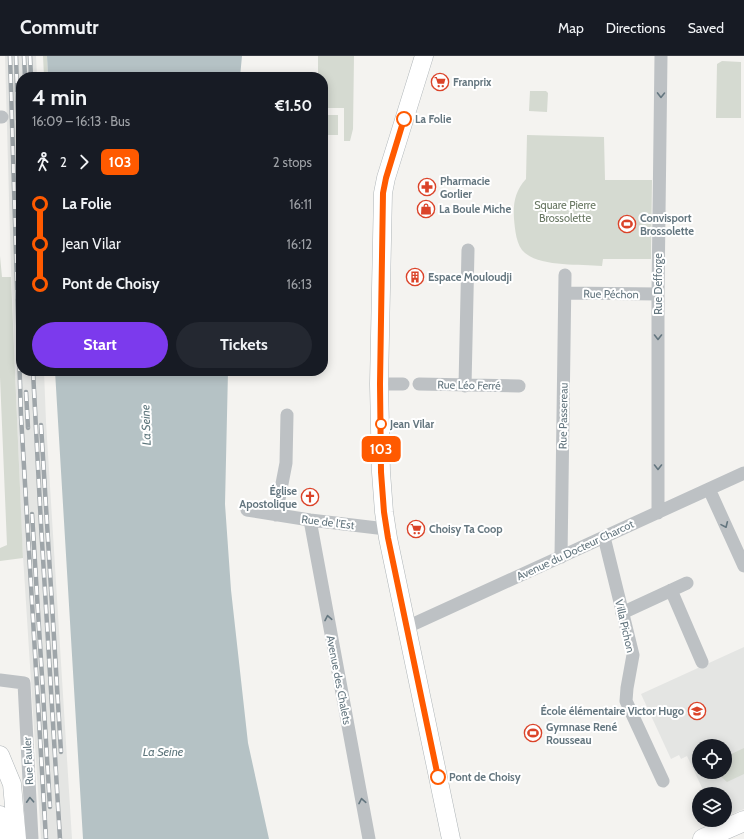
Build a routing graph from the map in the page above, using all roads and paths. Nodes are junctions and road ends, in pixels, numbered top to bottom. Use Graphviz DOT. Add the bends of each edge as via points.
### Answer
graph roads {
  1 [pos="424,56"];
  2 [pos="661,56"];
  3 [pos="468,250"];
  4 [pos="565,275"];
  5 [pos="565,293"];
  6 [pos="658,294"];
  7 [pos="380,384"];
  8 [pos="403,384"];
  9 [pos="419,384"];
  10 [pos="465,386"];
  11 [pos="519,386"];
  12 [pos="287,415"];
  13 [pos="744,473"];
  14 [pos="709,489"];
  15 [pos="248,510"];
  16 [pos="658,512"];
  17 [pos="276,515"];
  18 [pos="310,520"];
  19 [pos="386,529"];
  20 [pos="604,537"];
  21 [pos="560,557"];
  22 [pos="744,566"];
  23 [pos="687,583"];
  24 [pos="671,590"];
  25 [pos="622,613"];
  26 [pos="407,627"];
  27 [pos="702,662"];
  28 [pos="0,680"];
  29 [pos="0,755"];
  30 [pos="663,781"];
  31 [pos="0,815"];
  32 [pos="744,821"];
  33 [pos="744,824"];
  34 [pos="2,839"];
  35 [pos="17,839"];
  36 [pos="32,839"];
  37 [pos="369,839"];
  38 [pos="451,839"];
  39 [pos="703,839"];
  40 [pos="720,839"];
  1 -- 7 [label="main road" via="383,193"];
  2 -- 6 [label="street, Rue Defforge, one-way"];
  3 -- 10 [label="street"];
  4 -- 5 [label="street, Rue Passereau"];
  5 -- 6 [label="street, Rue Péchon"];
  5 -- 21 [label="street, Rue Passereau"];
  6 -- 16 [label="street, Rue Defforge, one-way"];
  7 -- 8 [label="street"];
  7 -- 19 [label="main road" via="381,472"];
  9 -- 10 [label="street, Rue Léo Ferré"];
  10 -- 11 [label="street, Rue Léo Ferré"];
  12 -- 17 [label="street" via="286,463"];
  13 -- 14 [label="street, Avenue du Docteur Charcot"];
  14 -- 16 [label="street, Avenue du Docteur Charcot"];
  14 -- 22 [label="street, one-way"];
  15 -- 17 [label="street, Rue de l'Est"];
  16 -- 20 [label="street, Avenue du Docteur Charcot"];
  17 -- 18 [label="street, Rue de l'Est"];
  18 -- 19 [label="street, Rue de l'Est"];
  37 -- 18 [label="street, Avenue des Chalets, one-way"];
  19 -- 26 [label="main road"];
  20 -- 21 [label="street, Avenue du Docteur Charcot"];
  20 -- 25 [label="street, Villa Pichon"];
  21 -- 26 [label="street, Avenue du Docteur Charcot"];
  23 -- 24 [label="street"];
  24 -- 25 [label="street"];
  24 -- 27 [label="street"];
  25 -- 30 [label="street, Villa Pichon" via="633,655 626,701"];
  26 -- 38 [label="main road"];
  36 -- 28 [label="street, Rue Fauler, one-way" via="24,683"];
  29 -- 35 [label="main road" via="12,784"];
  31 -- 34 [label="main road"];
  32 -- 39 [label="main road"];
  33 -- 40 [label="main road"];
}
